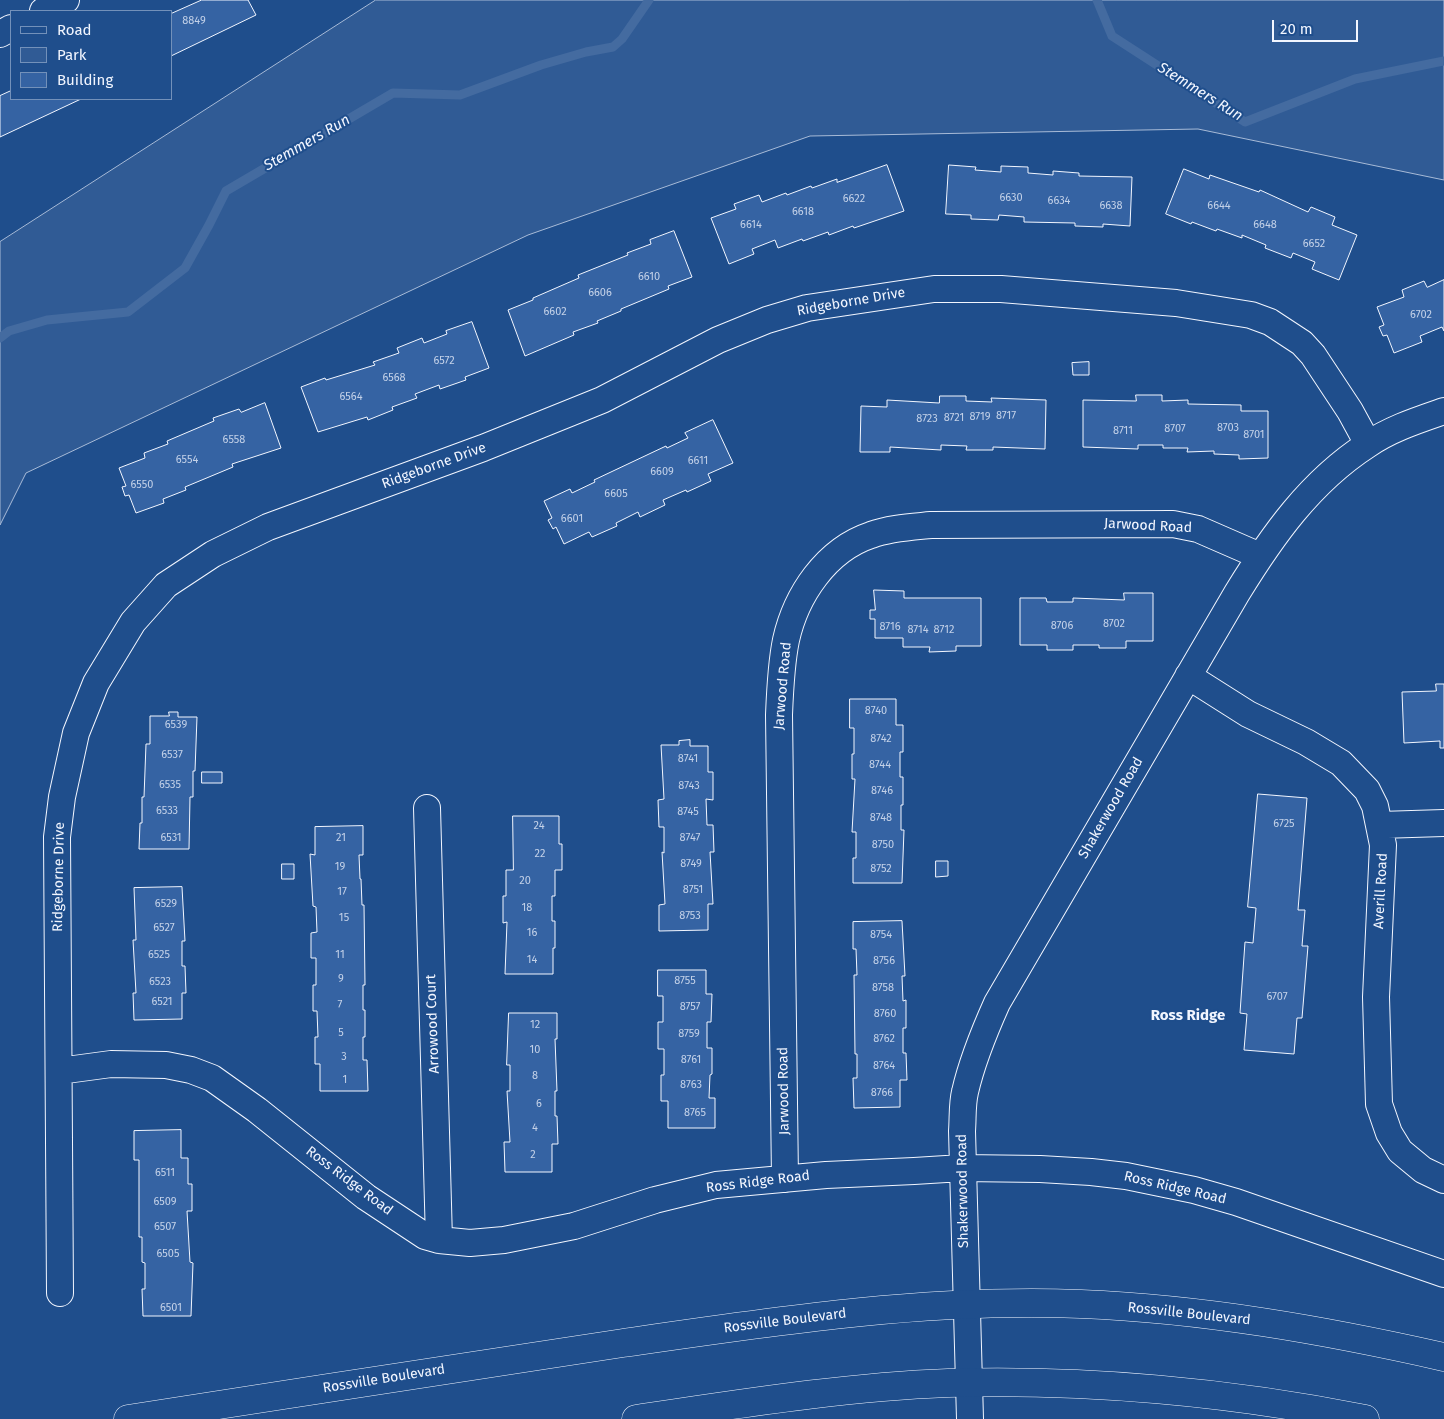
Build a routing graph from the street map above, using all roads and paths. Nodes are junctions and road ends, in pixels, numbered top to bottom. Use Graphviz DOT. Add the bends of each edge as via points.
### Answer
graph roads {
  1 [pos="66,0"];
  2 [pos="45,10"];
  3 [pos="1444,411"];
  4 [pos="1368,444"];
  5 [pos="1260,556"];
  6 [pos="1188,676"];
  7 [pos="427,808"];
  8 [pos="1444,823"];
  9 [pos="1380,825"];
  10 [pos="59,1071"];
  11 [pos="962,1168"];
  12 [pos="786,1178"];
  13 [pos="1444,1180"];
  14 [pos="439,1240"];
  15 [pos="1444,1274"];
  16 [pos="60,1293"];
  17 [pos="966,1304"];
  18 [pos="1444,1357"];
  19 [pos="969,1383"];
  20 [pos="128,1419"];
  21 [pos="636,1419"];
  22 [pos="970,1419"];
  23 [pos="1365,1419"];
  1 -- 2 [label="street"];
  3 -- 4 [label="street, Shakerwood Road" via="1412,422"];
  4 -- 5 [label="street, Shakerwood Road" via="1306,496"];
  4 -- 10 [label="street, Ridgeborne Drive" via="1313,355 1302,343 1270,322 1251,315 1176,303 1011,289 934,289 807,308 768,320 718,340 602,400 484,448 268,526 213,554 166,586 133,622 96,683 76,733 57,837"];
  5 -- 6 [label="street, Shakerwood Road"];
  5 -- 12 [label="street, Jarwood Road" via="1198,528 1173,524 931,525 897,528 870,535 846,547 816,575 795,611 786,640 779,715"];
  6 -- 9 [label="street, Averill Road" via="1248,714 1341,763 1366,790"];
  6 -- 11 [label="street, Shakerwood Road" via="997,1003 983,1033 965,1094"];
  7 -- 14 [label="street, Arrowood Court"];
  8 -- 9 [label="street"];
  9 -- 13 [label="street, Averill Road" via="1383,845 1376,997 1379,1104 1389,1133 1400,1151 1423,1170"];
  10 -- 14 [label="street, Ross Ridge Road" via="111,1064 166,1065 212,1078 366,1197 425,1236"];
  10 -- 16 [label="street, Ridgeborne Drive"];
  11 -- 12 [label="street, Ross Ridge Road"];
  11 -- 15 [label="street, Ross Ridge Road" via="1091,1172 1160,1182 1236,1202"];
  11 -- 17 [label="street, Shakerwood Road"];
  12 -- 14 [label="street, Ross Ridge Road" via="716,1185 655,1200 574,1226 504,1240 470,1243"];
  17 -- 18 [label="main road, Rossville Boulevard" via="1080,1304 1205,1314 1316,1330"];
  17 -- 19 [label="street, Shakerwood Road"];
  17 -- 20 [label="main road, Rossville Boulevard" via="880,1309 700,1332"];
  19 -- 21 [label="main road" via="828,1392"];
  19 -- 22 [label="street, Shakerwood Road"];
  19 -- 23 [label="main road" via="1041,1383 1173,1392 1300,1406"];
}
